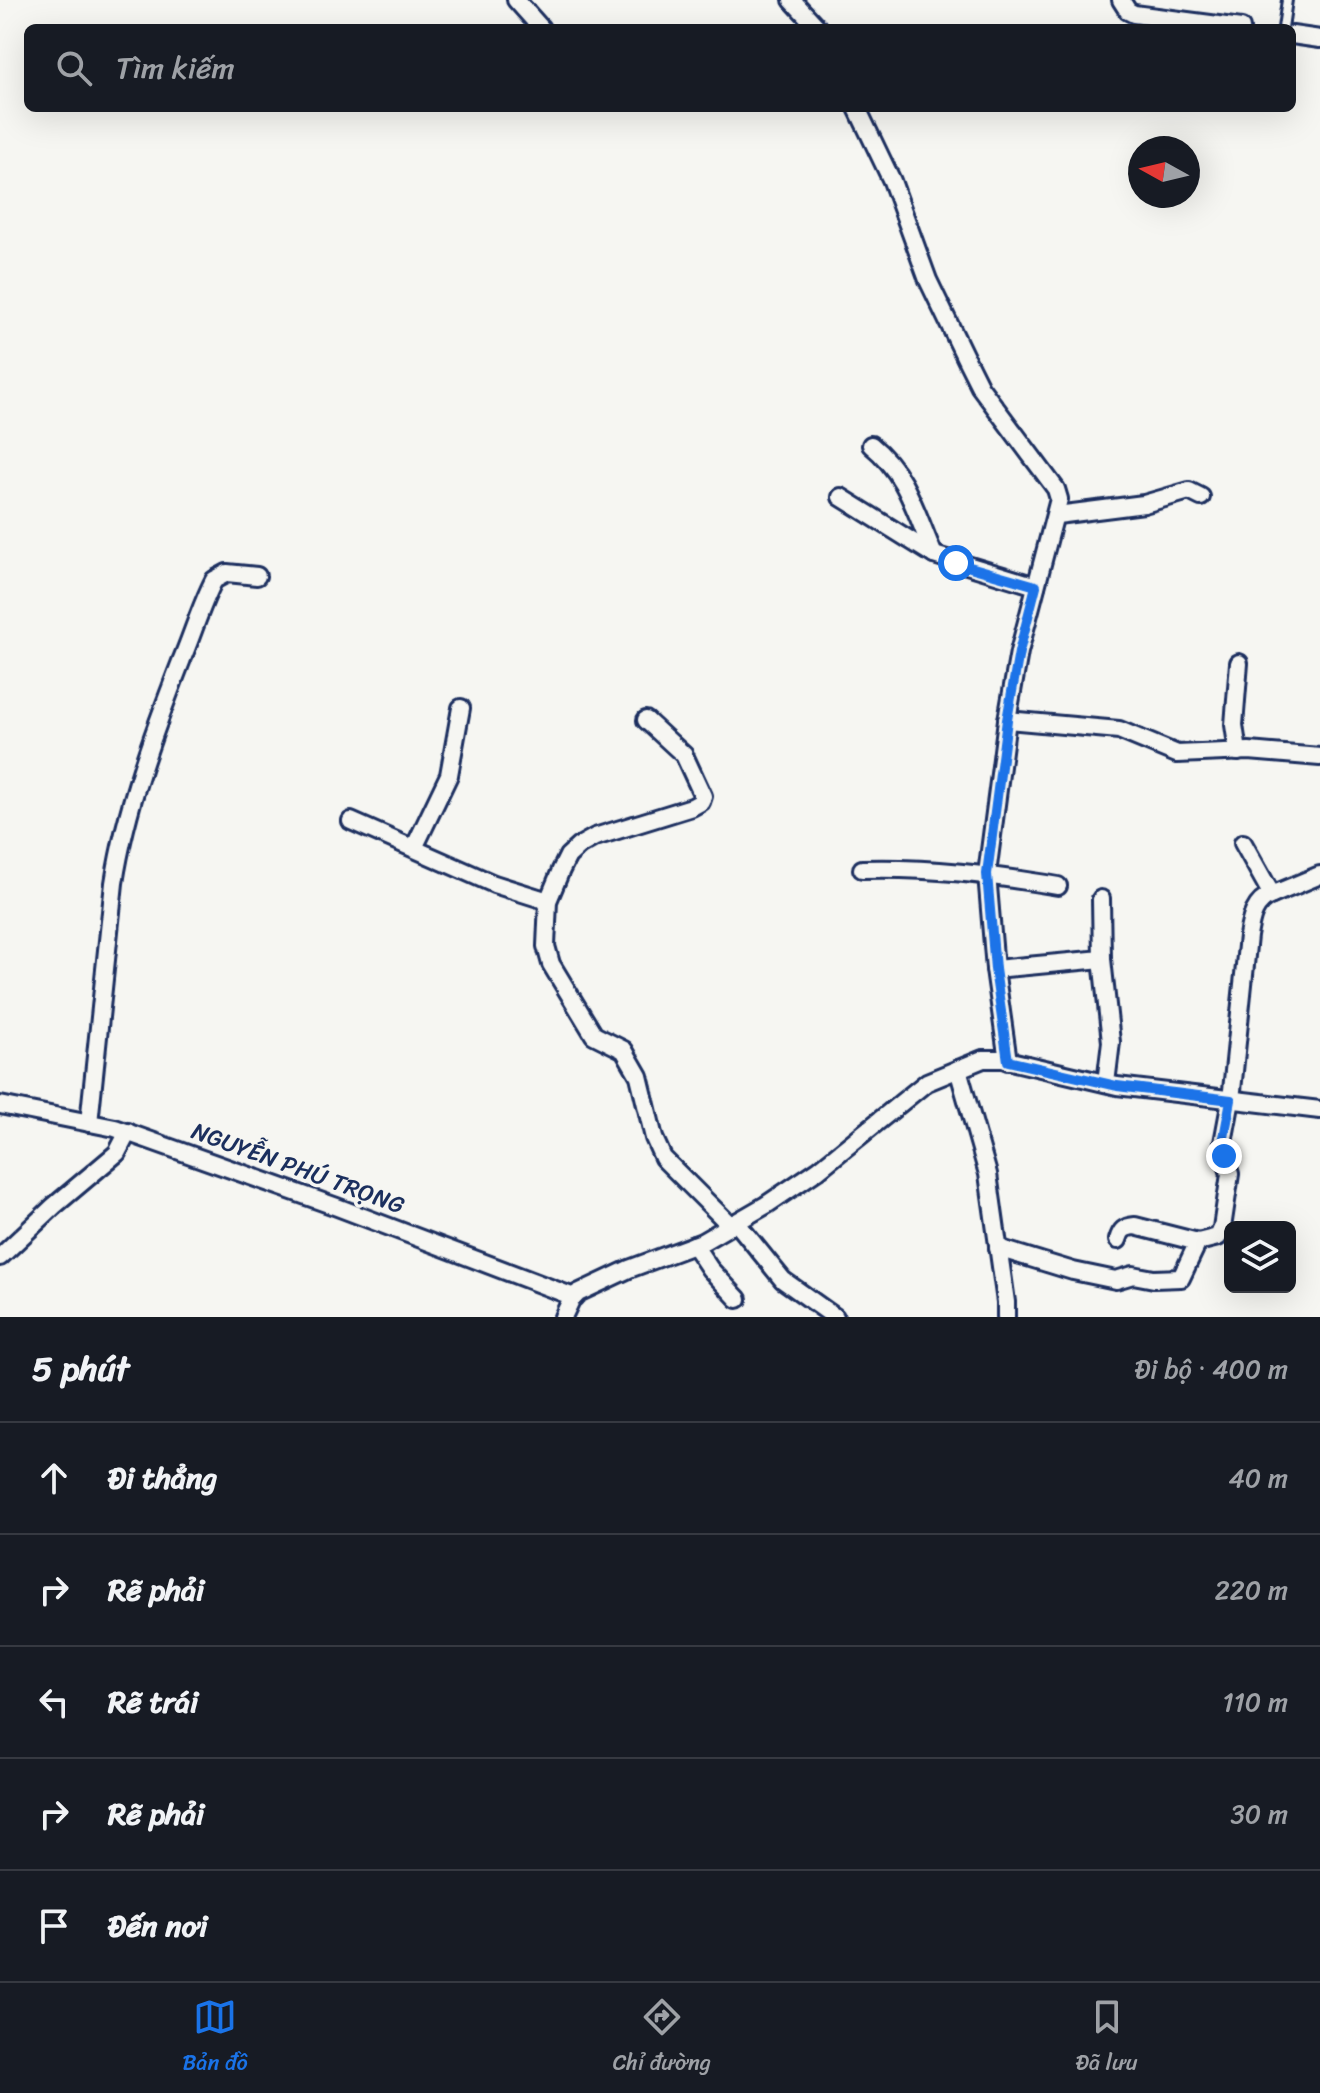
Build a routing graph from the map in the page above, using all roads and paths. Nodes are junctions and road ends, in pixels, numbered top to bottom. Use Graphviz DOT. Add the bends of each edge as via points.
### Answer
graph roads {
  1 [pos="516,0"];
  2 [pos="792,0"];
  3 [pos="1121,0"];
  4 [pos="1287,0"];
  5 [pos="537,24"];
  6 [pos="814,24"];
  7 [pos="1210,24"];
  8 [pos="1284,24"];
  9 [pos="1296,36"];
  10 [pos="1320,39"];
  11 [pos="859,112"];
  12 [pos="871,445"];
  13 [pos="841,497"];
  14 [pos="1201,497"];
  15 [pos="1057,515"];
  16 [pos="934,555"];
  17 [pos="257,576"];
  18 [pos="1036,586"];
  19 [pos="1239,663"];
  20 [pos="461,708"];
  21 [pos="646,720"];
  22 [pos="1007,720"];
  23 [pos="1238,752"];
  24 [pos="1320,757"];
  25 [pos="351,821"];
  26 [pos="1243,843"];
  27 [pos="414,848"];
  28 [pos="862,869"];
  29 [pos="987,874"];
  30 [pos="1320,875"];
  31 [pos="1058,886"];
  32 [pos="1272,895"];
  33 [pos="1101,899"];
  34 [pos="548,901"];
  35 [pos="1102,959"];
  36 [pos="995,969"];
  37 [pos="1008,1061"];
  38 [pos="958,1069"];
  39 [pos="1106,1083"];
  40 [pos="1231,1100"];
  41 [pos="0,1105"];
  42 [pos="1320,1110"];
  43 [pos="89,1123"];
  44 [pos="128,1132"];
  45 [pos="733,1224"];
  46 [pos="1118,1240"];
  47 [pos="1198,1242"];
  48 [pos="694,1245"];
  49 [pos="998,1248"];
  50 [pos="0,1257"];
  51 [pos="574,1297"];
  52 [pos="738,1299"];
  53 [pos="563,1317"];
  54 [pos="835,1317"];
  55 [pos="1006,1317"];
  1 -- 5 [label="street"];
  2 -- 6 [label="street"];
  3 -- 7 [label="street" via="1134,14"];
  4 -- 8 [label="lane"];
  9 -- 10 [label="street"];
  11 -- 15 [label="street" via="955,337 980,387 1056,489"];
  12 -- 16 [label="street" via="888,459 909,491"];
  13 -- 16 [label="street"];
  14 -- 15 [label="street" via="1189,491 1144,504"];
  15 -- 18 [label="street"];
  16 -- 18 [label="street"];
  17 -- 43 [label="street" via="227,573 214,580 139,778 118,855"];
  18 -- 22 [label="street"];
  19 -- 23 [label="street" via="1234,725"];
  20 -- 27 [label="street" via="449,775"];
  21 -- 34 [label="street" via="684,755 702,790 701,802 579,846 568,856"];
  22 -- 23 [label="street" via="1119,730 1177,754"];
  22 -- 29 [label="street"];
  23 -- 24 [label="street"];
  25 -- 27 [label="street"];
  26 -- 32 [label="street"];
  27 -- 34 [label="street" via="494,884"];
  28 -- 29 [label="street"];
  29 -- 31 [label="street"];
  29 -- 36 [label="street"];
  30 -- 32 [label="street"];
  32 -- 40 [label="street" via="1259,902 1250,923"];
  33 -- 35 [label="street"];
  34 -- 45 [label="street" via="546,946 551,964 594,1035 624,1050 635,1067 663,1158"];
  35 -- 36 [label="street"];
  35 -- 39 [label="street" via="1111,1042"];
  36 -- 37 [label="street"];
  37 -- 38 [label="street" via="983,1059"];
  37 -- 39 [label="street"];
  38 -- 45 [label="street" via="927,1082 818,1170"];
  38 -- 49 [label="street" via="988,1174"];
  39 -- 40 [label="street"];
  40 -- 42 [label="street"];
  40 -- 47 [label="street" via="1222,1148 1230,1174 1222,1228 1218,1237"];
  41 -- 43 [label="street, NGUYỄN PHÚ TRỌNG"];
  43 -- 44 [label="street, NGUYỄN PHÚ TRỌNG"];
  44 -- 50 [label="street" via="117,1153"];
  44 -- 51 [label="street, NGUYỄN PHÚ TRỌNG"];
  45 -- 48 [label="street"];
  45 -- 54 [label="street" via="783,1280"];
  46 -- 47 [label="street" via="1127,1226 1135,1226"];
  47 -- 49 [label="street" via="1181,1278 1133,1275 1121,1281"];
  48 -- 51 [label="street"];
  48 -- 52 [label="street"];
  49 -- 55 [label="street"];
  51 -- 53 [label="street"];
}
